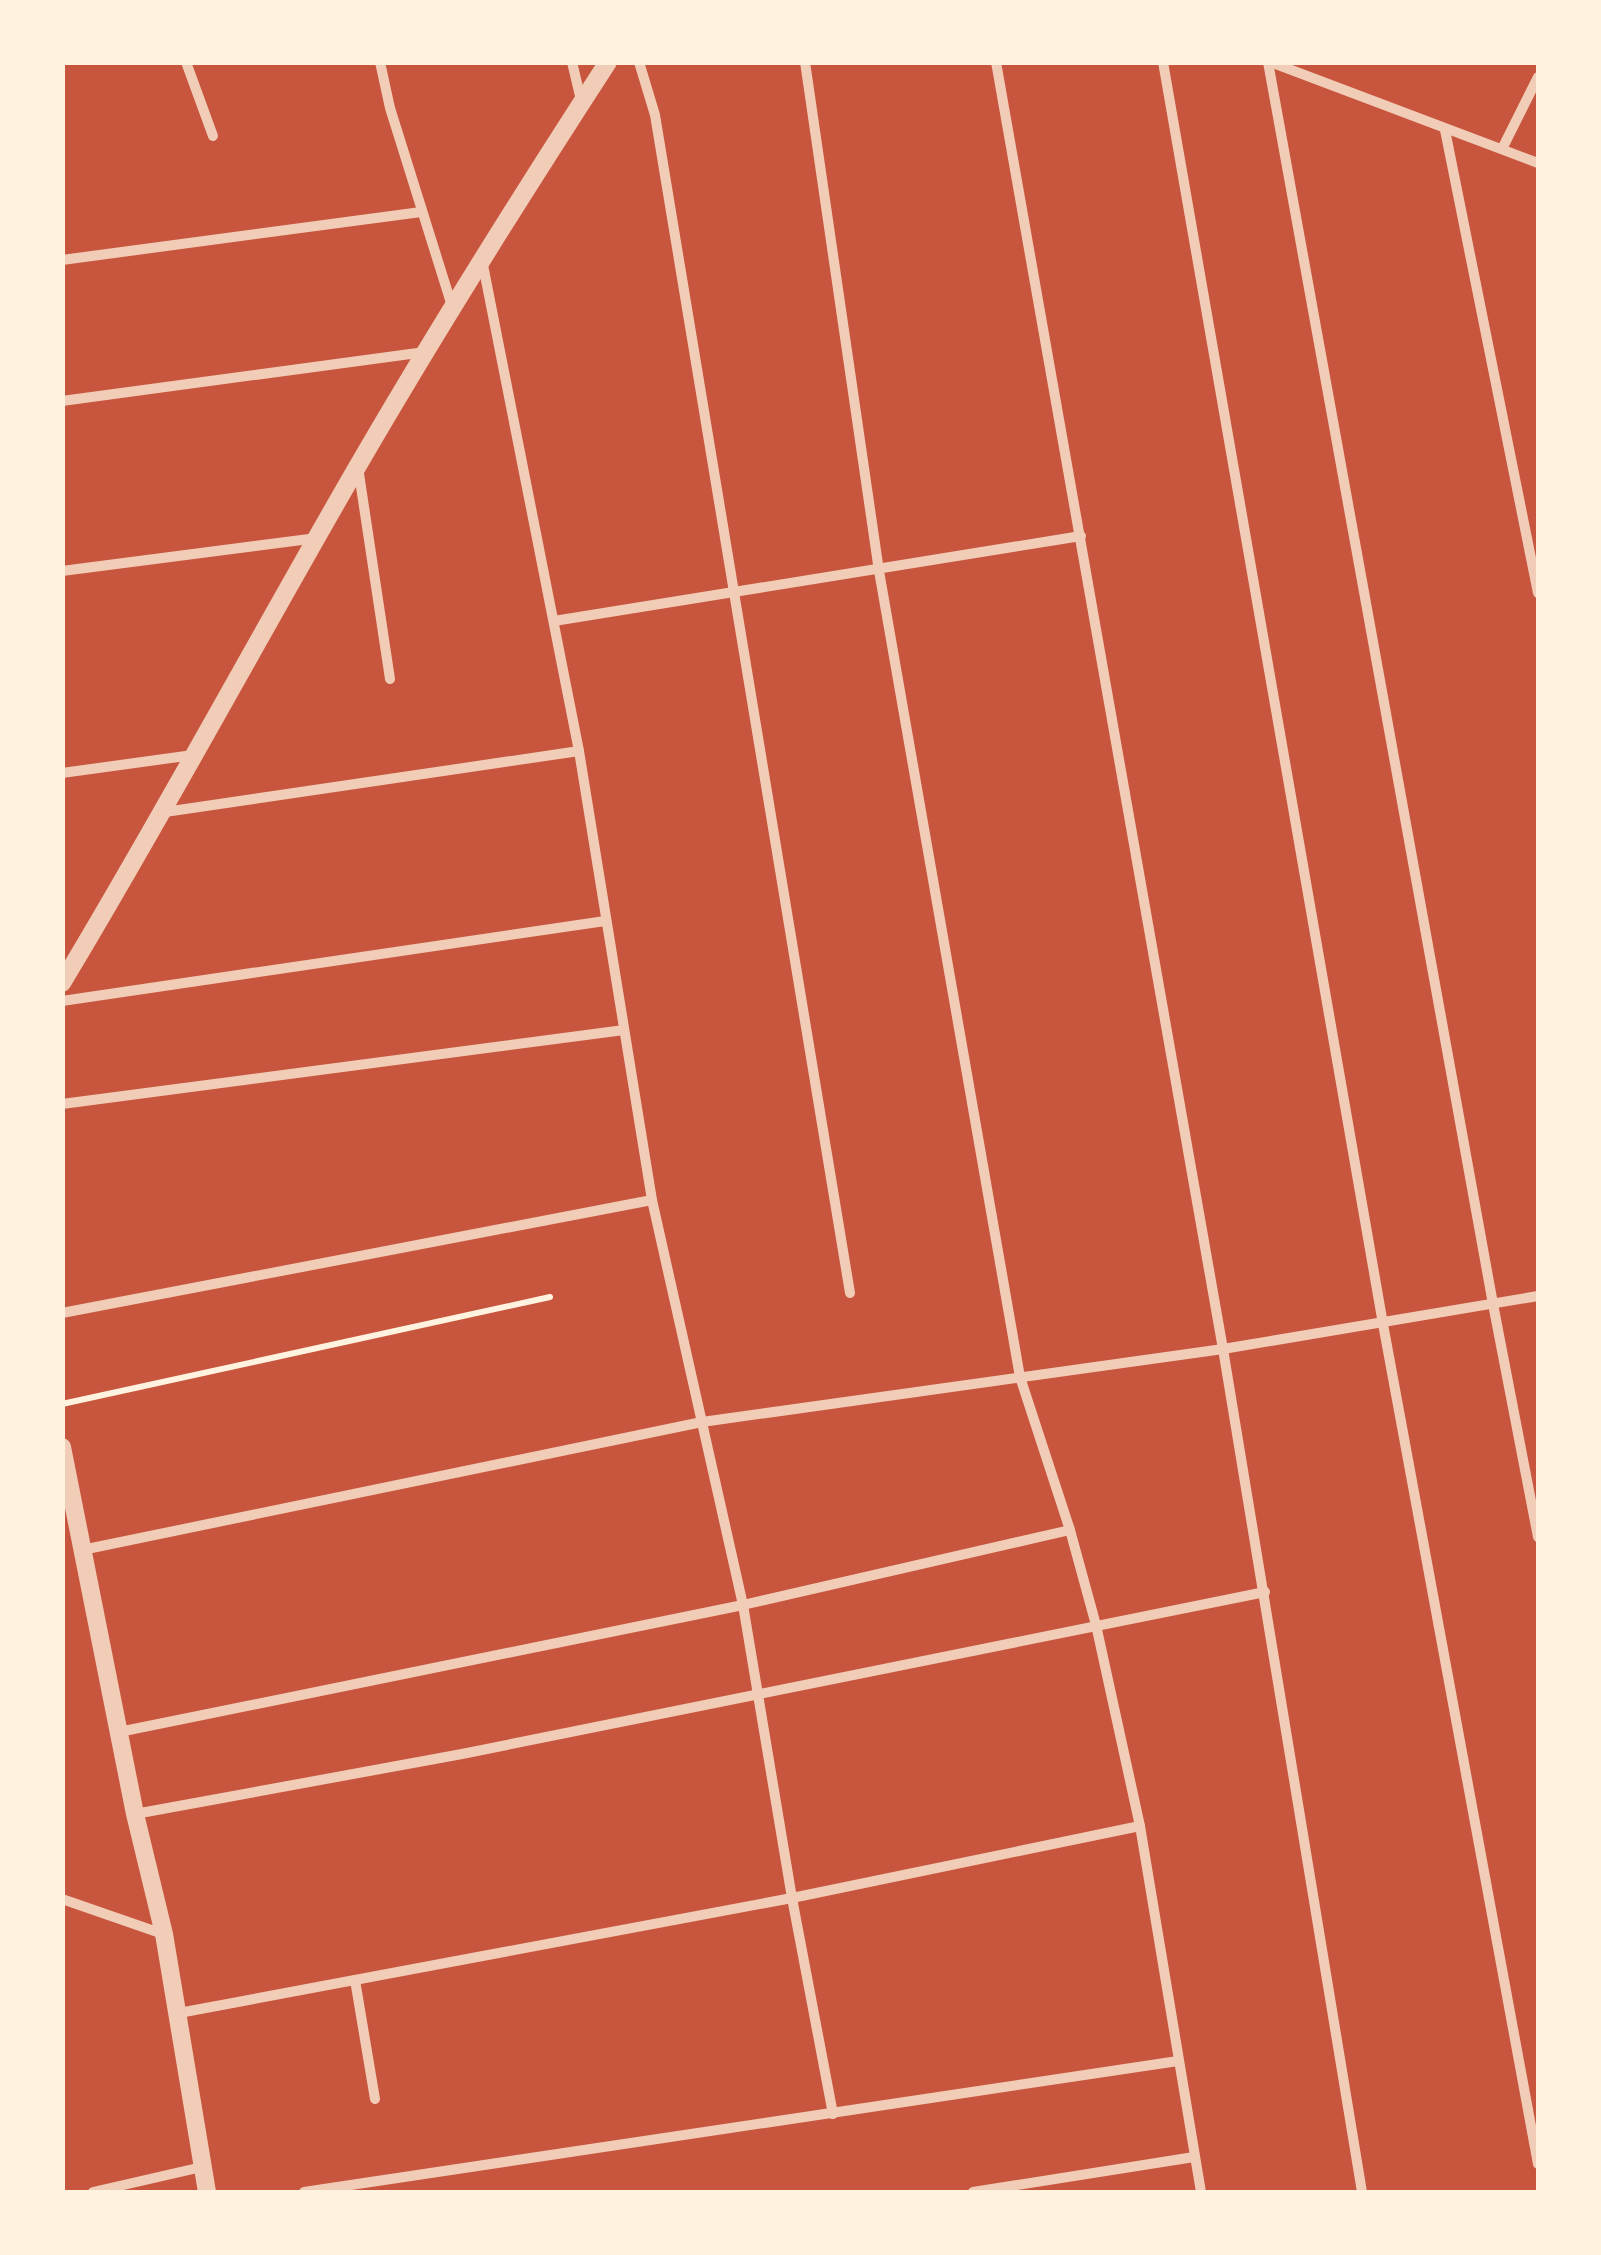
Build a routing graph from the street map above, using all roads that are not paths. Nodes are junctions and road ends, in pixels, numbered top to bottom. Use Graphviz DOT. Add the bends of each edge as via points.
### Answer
graph roads {
  1 [pos="186,62"];
  2 [pos="380,62"];
  3 [pos="572,62"];
  4 [pos="608,62"];
  5 [pos="640,62"];
  6 [pos="805,62"];
  7 [pos="996,62"];
  8 [pos="1164,62"];
  9 [pos="1269,62"];
  10 [pos="1538,77"];
  11 [pos="582,103"];
  12 [pos="1445,130"];
  13 [pos="213,136"];
  14 [pos="1502,150"];
  15 [pos="1538,164"];
  16 [pos="421,212"];
  17 [pos="482,259"];
  18 [pos="62,260"];
  19 [pos="453,307"];
  20 [pos="426,352"];
  21 [pos="62,402"];
  22 [pos="358,466"];
  23 [pos="1081,536"];
  24 [pos="317,538"];
  25 [pos="62,571"];
  26 [pos="879,571"];
  27 [pos="1538,592"];
  28 [pos="734,594"];
  29 [pos="554,622"];
  30 [pos="390,679"];
  31 [pos="579,751"];
  32 [pos="194,755"];
  33 [pos="62,773"];
  34 [pos="165,812"];
  35 [pos="605,921"];
  36 [pos="62,984"];
  37 [pos="62,1002"];
  38 [pos="624,1030"];
  39 [pos="62,1104"];
  40 [pos="652,1200"];
  41 [pos="850,1293"];
  42 [pos="1538,1296"];
  43 [pos="1493,1304"];
  44 [pos="62,1313"];
  45 [pos="1383,1324"];
  46 [pos="1224,1349"];
  47 [pos="1020,1377"];
  48 [pos="702,1422"];
  49 [pos="62,1448"];
  50 [pos="1070,1530"];
  51 [pos="1538,1537"];
  52 [pos="81,1550"];
  53 [pos="1264,1592"];
  54 [pos="743,1606"];
  55 [pos="1096,1625"];
  56 [pos="758,1694"];
  57 [pos="119,1732"];
  58 [pos="135,1814"];
  59 [pos="1140,1826"];
  60 [pos="792,1898"];
  61 [pos="62,1899"];
  62 [pos="164,1934"];
  63 [pos="355,1980"];
  64 [pos="179,2014"];
  65 [pos="1178,2061"];
  66 [pos="375,2099"];
  67 [pos="833,2114"];
  68 [pos="1194,2157"];
  69 [pos="1538,2164"];
  70 [pos="202,2167"];
  71 [pos="93,2192"];
  72 [pos="207,2192"];
  73 [pos="304,2192"];
  74 [pos="973,2192"];
  75 [pos="1201,2192"];
  76 [pos="1362,2192"];
  1 -- 13 [label="street"];
  2 -- 16 [label="street"];
  3 -- 11 [label="street"];
  4 -- 11 [label="street"];
  5 -- 28 [label="street" via="656,115"];
  6 -- 26 [label="street"];
  7 -- 23 [label="street"];
  8 -- 45 [label="street"];
  9 -- 12 [label="street"];
  9 -- 43 [label="street"];
  10 -- 14 [label="street"];
  11 -- 17 [label="street"];
  12 -- 14 [label="street"];
  12 -- 27 [label="street"];
  14 -- 15 [label="street"];
  16 -- 18 [label="street"];
  16 -- 19 [label="street"];
  17 -- 19 [label="street"];
  17 -- 29 [label="street"];
  19 -- 20 [label="street"];
  20 -- 21 [label="street"];
  20 -- 22 [label="street"];
  22 -- 24 [label="street"];
  22 -- 30 [label="street"];
  23 -- 26 [label="street"];
  23 -- 46 [label="street"];
  24 -- 25 [label="street"];
  24 -- 32 [label="street"];
  26 -- 28 [label="street"];
  26 -- 47 [label="street"];
  28 -- 29 [label="street"];
  28 -- 41 [label="street"];
  29 -- 31 [label="street"];
  31 -- 34 [label="street"];
  31 -- 35 [label="street"];
  32 -- 33 [label="street"];
  32 -- 34 [label="street"];
  34 -- 36 [label="street"];
  35 -- 37 [label="street"];
  35 -- 38 [label="street"];
  38 -- 39 [label="street"];
  38 -- 40 [label="street"];
  40 -- 44 [label="street"];
  40 -- 48 [label="street"];
  42 -- 43 [label="street"];
  43 -- 45 [label="street"];
  43 -- 51 [label="street"];
  45 -- 46 [label="street"];
  45 -- 69 [label="street"];
  46 -- 47 [label="street"];
  46 -- 53 [label="street"];
  47 -- 48 [label="street"];
  47 -- 50 [label="street"];
  48 -- 52 [label="street"];
  48 -- 54 [label="street"];
  49 -- 52 [label="street"];
  50 -- 54 [label="street"];
  50 -- 55 [label="street"];
  52 -- 57 [label="street"];
  53 -- 55 [label="street"];
  53 -- 76 [label="street"];
  54 -- 56 [label="street"];
  54 -- 57 [label="street"];
  55 -- 56 [label="street"];
  55 -- 59 [label="street"];
  56 -- 58 [label="street"];
  56 -- 60 [label="street"];
  57 -- 58 [label="street"];
  58 -- 62 [label="street"];
  59 -- 60 [label="street"];
  59 -- 65 [label="street"];
  60 -- 63 [label="street"];
  60 -- 67 [label="street"];
  61 -- 62 [label="street"];
  62 -- 64 [label="street"];
  63 -- 64 [label="street"];
  63 -- 66 [label="street"];
  64 -- 70 [label="street"];
  65 -- 67 [label="street"];
  65 -- 68 [label="street"];
  67 -- 73 [label="street"];
  68 -- 74 [label="street"];
  68 -- 75 [label="street"];
  70 -- 71 [label="street"];
  70 -- 72 [label="street"];
}
